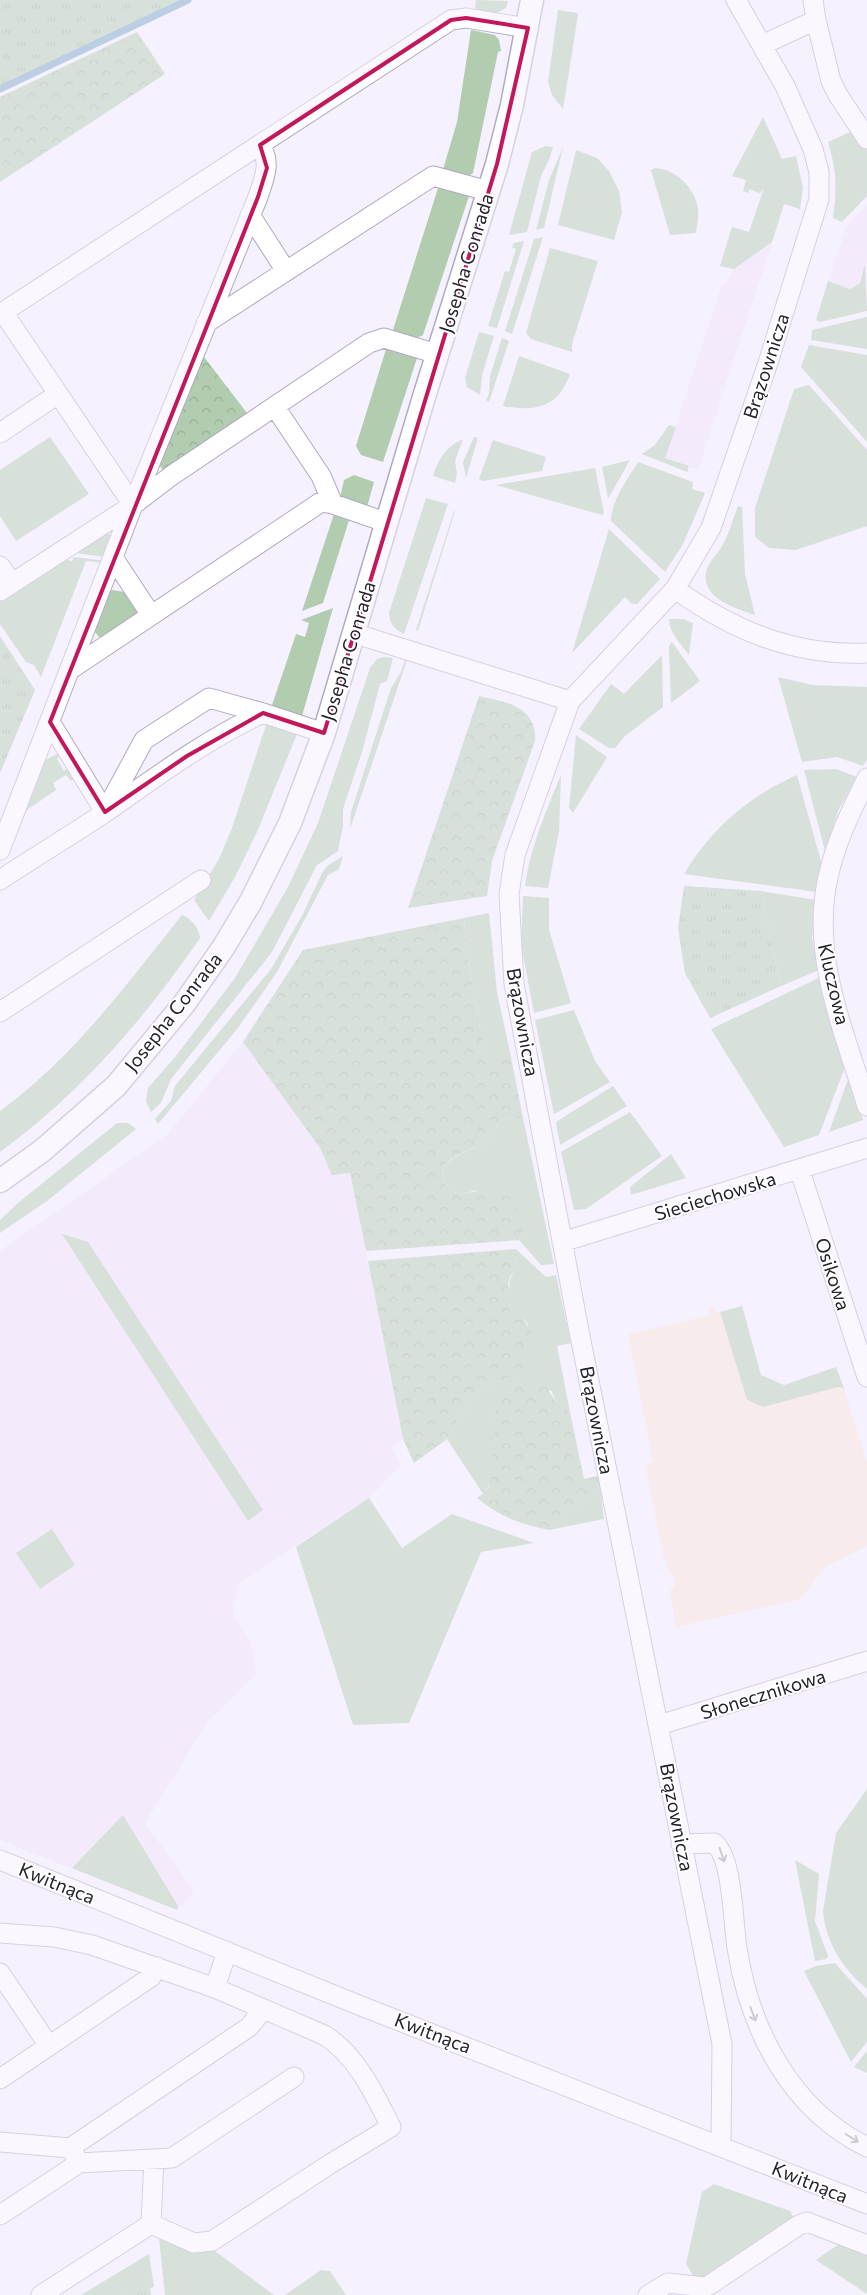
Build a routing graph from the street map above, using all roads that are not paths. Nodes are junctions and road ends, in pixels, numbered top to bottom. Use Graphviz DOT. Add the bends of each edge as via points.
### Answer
graph roads {
  1 [pos="532,0"];
  2 [pos="736,0"];
  3 [pos="812,0"];
  4 [pos="816,20"];
  5 [pos="528,28"];
  6 [pos="762,44"];
  7 [pos="867,139"];
  8 [pos="260,145"];
  9 [pos="488,191"];
  10 [pos="250,215"];
  11 [pos="286,271"];
  12 [pos="1,313"];
  13 [pos="206,323"];
  14 [pos="437,354"];
  15 [pos="58,394"];
  16 [pos="275,407"];
  17 [pos="0,433"];
  18 [pos="333,504"];
  19 [pos="133,505"];
  20 [pos="388,523"];
  21 [pos="114,559"];
  22 [pos="0,566"];
  23 [pos="6,587"];
  24 [pos="675,589"];
  25 [pos="151,615"];
  26 [pos="353,633"];
  27 [pos="867,653"];
  28 [pos="70,669"];
  29 [pos="570,700"];
  30 [pos="263,713"];
  31 [pos="50,722"];
  32 [pos="324,733"];
  33 [pos="867,778"];
  34 [pos="105,812"];
  35 [pos="0,850"];
  36 [pos="0,880"];
  37 [pos="201,880"];
  38 [pos="0,1012"];
  39 [pos="867,1106"];
  40 [pos="867,1148"];
  41 [pos="800,1171"];
  42 [pos="0,1181"];
  43 [pos="562,1242"];
  44 [pos="867,1377"];
  45 [pos="867,1661"];
  46 [pos="659,1725"];
  47 [pos="681,1844"];
  48 [pos="0,1860"];
  49 [pos="0,1933"];
  50 [pos="227,1952"];
  51 [pos="158,1968"];
  52 [pos="0,1973"];
  53 [pos="214,1988"];
  54 [pos="263,2010"];
  55 [pos="50,2046"];
  56 [pos="294,2077"];
  57 [pos="0,2079"];
  58 [pos="0,2142"];
  59 [pos="721,2146"];
  60 [pos="867,2147"];
  61 [pos="74,2155"];
  62 [pos="154,2159"];
  63 [pos="867,2204"];
  64 [pos="0,2214"];
  65 [pos="151,2224"];
  66 [pos="867,2244"];
  67 [pos="41,2295"];
  68 [pos="648,2295"];
  1 -- 5 [label="street, Josepha Conrada"];
  2 -- 6 [label="street, Brązownicza"];
  3 -- 4 [label="street"];
  4 -- 6 [label="street"];
  4 -- 7 [label="street" via="831,81"];
  5 -- 8 [label="street" via="466,18 451,20"];
  5 -- 9 [label="street, Josepha Conrada" via="512,105"];
  6 -- 24 [label="street, Brązownicza" via="813,149 820,172 819,199 768,364 711,528"];
  8 -- 10 [label="street" via="268,168"];
  8 -- 12 [label="street"];
  9 -- 11 [label="street" via="433,176"];
  9 -- 14 [label="street, Josepha Conrada"];
  10 -- 11 [label="street"];
  10 -- 13 [label="street"];
  11 -- 13 [label="street"];
  12 -- 15 [label="street"];
  13 -- 19 [label="street"];
  14 -- 16 [label="street" via="384,338 369,343"];
  14 -- 20 [label="street, Josepha Conrada"];
  15 -- 17 [label="street"];
  15 -- 19 [label="street"];
  16 -- 18 [label="street" via="321,476"];
  16 -- 19 [label="street"];
  18 -- 20 [label="street"];
  18 -- 25 [label="street" via="321,502"];
  19 -- 21 [label="street"];
  19 -- 23 [label="street"];
  20 -- 26 [label="street, Josepha Conrada"];
  21 -- 25 [label="street"];
  21 -- 28 [label="street"];
  22 -- 23 [label="street"];
  24 -- 27 [label="street" via="728,623 762,637 806,650"];
  24 -- 29 [label="street, Brązownicza"];
  25 -- 28 [label="street"];
  26 -- 29 [label="street"];
  26 -- 32 [label="street, Josepha Conrada"];
  28 -- 31 [label="street"];
  29 -- 43 [label="street, Brązownicza" via="515,855 509,894 514,984"];
  30 -- 32 [label="street"];
  30 -- 34 [label="street" via="233,727 180,760"];
  30 -- 34 [label="street" via="209,698 144,740"];
  31 -- 34 [label="street"];
  31 -- 35 [label="street"];
  32 -- 42 [label="street, Josepha Conrada" via="308,779 271,862 223,948 184,1004 116,1086 43,1150"];
  33 -- 39 [label="street, Kluczowa" via="840,834 828,874 822,938 828,979"];
  34 -- 36 [label="street"];
  37 -- 38 [label="street"];
  40 -- 41 [label="street, Sieciechowska"];
  41 -- 43 [label="street, Sieciechowska"];
  41 -- 44 [label="street, Osikowa"];
  43 -- 46 [label="street, Brązownicza"];
  45 -- 46 [label="street, Słonecznikowa"];
  46 -- 47 [label="street, Brązownicza"];
  47 -- 59 [label="street, Brązownicza" via="722,2044"];
  47 -- 60 [label="street, one-way" via="714,1843 722,1850 747,1997 772,2057 805,2102"];
  48 -- 50 [label="street, Kwitnąca"];
  49 -- 51 [label="street" via="92,1945"];
  50 -- 53 [label="street"];
  50 -- 59 [label="street, Kwitnąca"];
  51 -- 53 [label="street"];
  51 -- 55 [label="street" via="151,1978"];
  52 -- 55 [label="street"];
  53 -- 54 [label="street"];
  54 -- 61 [label="street" via="246,2029"];
  54 -- 65 [label="street" via="335,2042 375,2096 391,2127 212,2241 194,2243"];
  55 -- 57 [label="street"];
  56 -- 62 [label="street" via="172,2158"];
  58 -- 61 [label="street"];
  59 -- 63 [label="street, Kwitnąca"];
  61 -- 62 [label="street"];
  61 -- 64 [label="street"];
  62 -- 65 [label="street"];
  65 -- 67 [label="street"];
  66 -- 68 [label="street" via="807,2222 705,2287 668,2283"];
}
